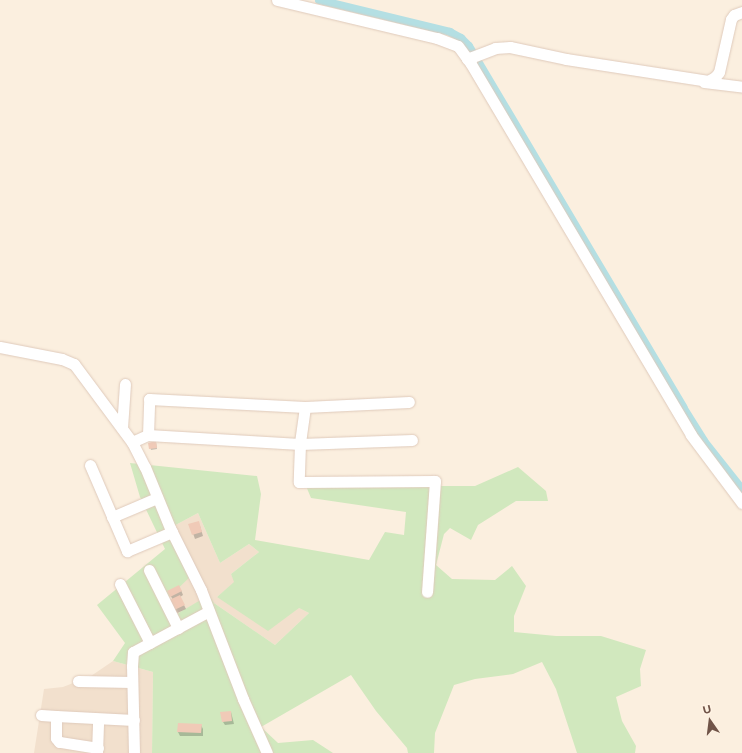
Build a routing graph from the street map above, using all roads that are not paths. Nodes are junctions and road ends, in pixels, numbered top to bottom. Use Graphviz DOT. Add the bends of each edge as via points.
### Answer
graph roads {
  1 [pos="277,0"];
  2 [pos="742,12"];
  3 [pos="473,56"];
  4 [pos="702,81"];
  5 [pos="742,87"];
  6 [pos="0,347"];
  7 [pos="125,384"];
  8 [pos="409,402"];
  9 [pos="304,407"];
  10 [pos="122,428"];
  11 [pos="148,435"];
  12 [pos="412,440"];
  13 [pos="132,442"];
  14 [pos="300,444"];
  15 [pos="90,465"];
  16 [pos="157,498"];
  17 [pos="742,503"];
  18 [pos="112,517"];
  19 [pos="172,532"];
  20 [pos="149,570"];
  21 [pos="120,584"];
  22 [pos="427,592"];
  23 [pos="209,611"];
  24 [pos="178,628"];
  25 [pos="150,643"];
  26 [pos="78,682"];
  27 [pos="132,682"];
  28 [pos="42,715"];
  29 [pos="56,716"];
  30 [pos="98,719"];
  31 [pos="134,720"];
  32 [pos="98,750"];
  33 [pos="134,753"];
  34 [pos="267,753"];
  1 -- 3 [label="street" via="448,42"];
  2 -- 4 [label="street" via="731,19 718,72 711,80"];
  3 -- 4 [label="street" via="497,48 510,47 566,59"];
  3 -- 17 [label="street" via="691,435"];
  4 -- 5 [label="street"];
  6 -- 10 [label="street" via="74,364"];
  7 -- 10 [label="street"];
  8 -- 9 [label="street"];
  9 -- 11 [label="street" via="149,399"];
  9 -- 14 [label="street"];
  10 -- 13 [label="street"];
  11 -- 13 [label="street"];
  11 -- 14 [label="street"];
  12 -- 14 [label="street"];
  13 -- 16 [label="street"];
  14 -- 22 [label="street" via="299,482 434,481"];
  15 -- 18 [label="street"];
  16 -- 18 [label="street"];
  16 -- 19 [label="street"];
  18 -- 19 [label="street" via="127,551"];
  19 -- 23 [label="street"];
  20 -- 24 [label="street"];
  21 -- 25 [label="street"];
  23 -- 24 [label="street"];
  23 -- 34 [label="street"];
  24 -- 25 [label="street"];
  25 -- 27 [label="street" via="133,652"];
  26 -- 27 [label="street"];
  27 -- 31 [label="street"];
  28 -- 29 [label="street"];
  29 -- 30 [label="street"];
  29 -- 32 [label="street" via="56,738 59,742"];
  30 -- 31 [label="street"];
  30 -- 32 [label="street"];
  31 -- 33 [label="street"];
}
